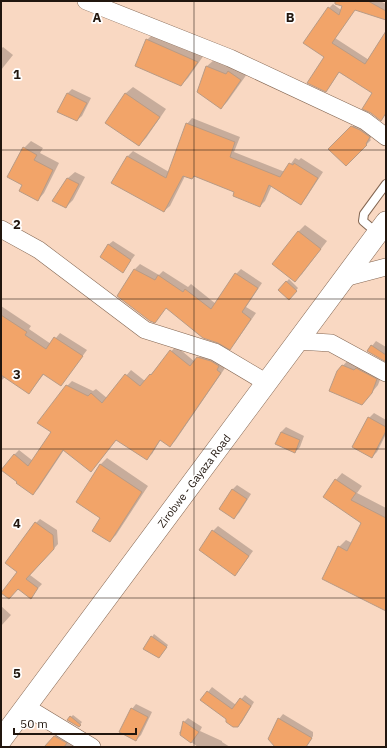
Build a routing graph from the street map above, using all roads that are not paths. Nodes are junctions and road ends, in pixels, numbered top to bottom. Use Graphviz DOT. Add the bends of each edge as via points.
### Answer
graph roads {
  1 [pos="86,1"];
  2 [pos="386,137"];
  3 [pos="386,184"];
  4 [pos="382,228"];
  5 [pos="1,229"];
  6 [pos="386,267"];
  7 [pos="344,278"];
  8 [pos="297,341"];
  9 [pos="386,373"];
  10 [pos="267,383"];
  11 [pos="26,707"];
  12 [pos="1,740"];
  13 [pos="92,747"];
  1 -- 2 [label="street" via="230,58 365,121"];
  3 -- 4 [label="lane" via="364,214 363,220"];
  4 -- 7 [label="street, Zirobwe - Gayaza Road"];
  5 -- 10 [label="street" via="39,250 145,330 215,352"];
  6 -- 7 [label="street"];
  7 -- 8 [label="street, Zirobwe - Gayaza Road"];
  8 -- 9 [label="street" via="331,343"];
  8 -- 10 [label="street, Zirobwe - Gayaza Road"];
  10 -- 11 [label="street, Zirobwe - Gayaza Road"];
  11 -- 12 [label="street, Zirobwe - Gayaza Road"];
  11 -- 13 [label="street"];
}
